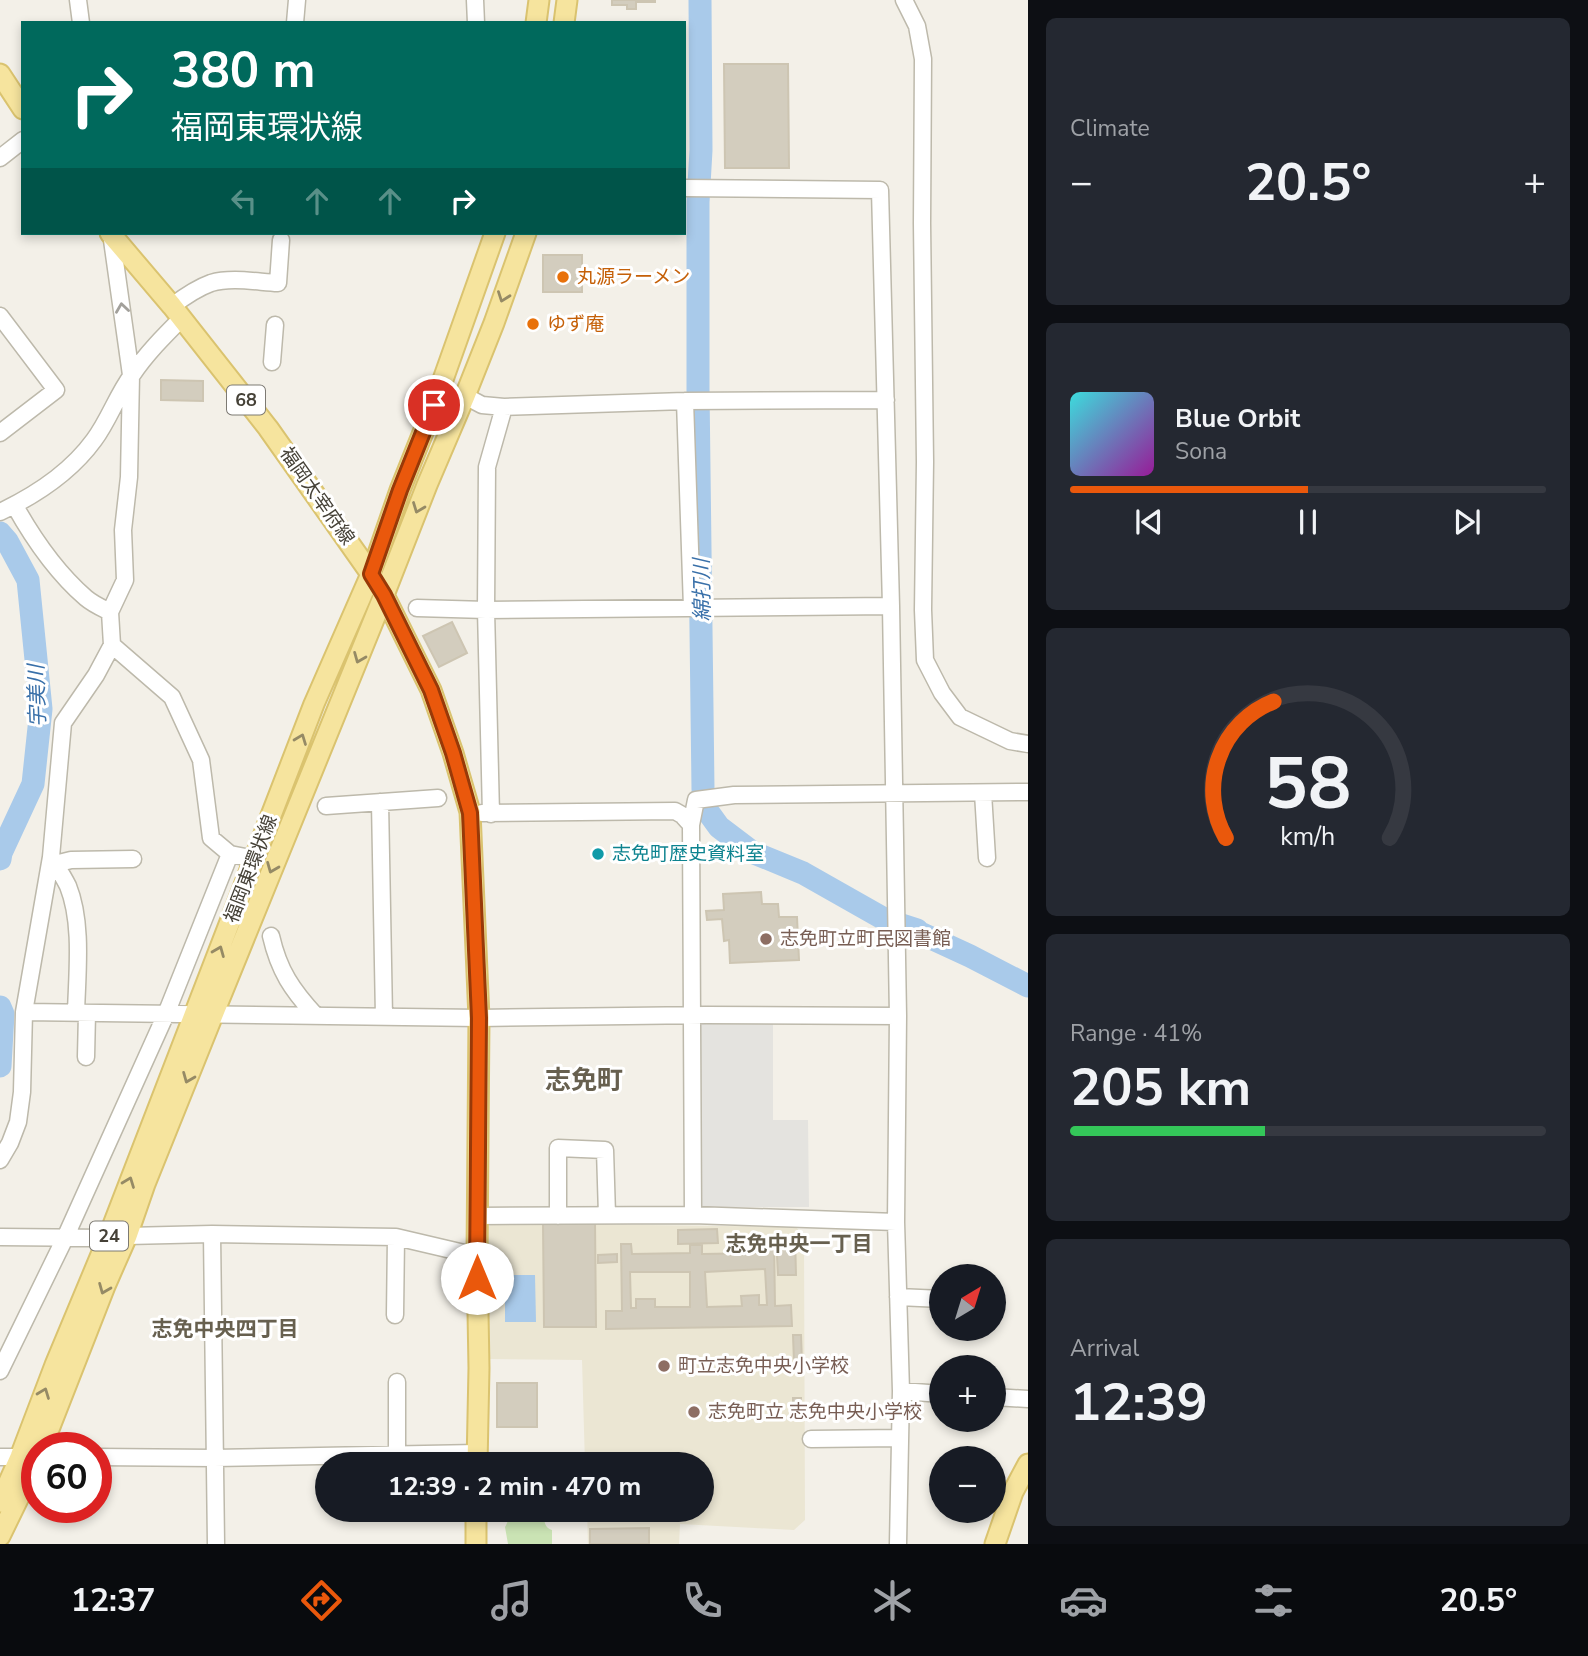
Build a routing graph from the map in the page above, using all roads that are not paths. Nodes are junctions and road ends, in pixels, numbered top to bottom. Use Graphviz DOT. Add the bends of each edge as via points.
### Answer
graph roads {
  1 [pos="78,0"];
  2 [pos="297,0"];
  3 [pos="475,0"];
  4 [pos="539,0"];
  5 [pos="567,0"];
  6 [pos="904,0"];
  7 [pos="81,21"];
  8 [pos="295,21"];
  9 [pos="475,21"];
  10 [pos="536,21"];
  11 [pos="564,21"];
  12 [pos="0,74"];
  13 [pos="21,106"];
  14 [pos="21,142"];
  15 [pos="0,158"];
  16 [pos="686,188"];
  17 [pos="111,235"];
  18 [pos="113,235"];
  19 [pos="494,235"];
  20 [pos="525,235"];
  21 [pos="281,240"];
  22 [pos="177,312"];
  23 [pos="0,316"];
  24 [pos="275,325"];
  25 [pos="272,362"];
  26 [pos="131,376"];
  27 [pos="465,396"];
  28 [pos="886,400"];
  29 [pos="685,401"];
  30 [pos="504,407"];
  31 [pos="0,433"];
  32 [pos="8,509"];
  33 [pos="371,574"];
  34 [pos="384,595"];
  35 [pos="891,606"];
  36 [pos="417,608"];
  37 [pos="692,608"];
  38 [pos="486,611"];
  39 [pos="110,612"];
  40 [pos="112,645"];
  41 [pos="1028,744"];
  42 [pos="1028,792"];
  43 [pos="984,793"];
  44 [pos="895,794"];
  45 [pos="438,797"];
  46 [pos="380,802"];
  47 [pos="326,806"];
  48 [pos="470,813"];
  49 [pos="491,814"];
  50 [pos="691,825"];
  51 [pos="230,854"];
  52 [pos="987,858"];
  53 [pos="133,859"];
  54 [pos="255,859"];
  55 [pos="53,861"];
  56 [pos="271,936"];
  57 [pos="24,1012"];
  58 [pos="82,1013"];
  59 [pos="166,1014"];
  60 [pos="203,1014"];
  61 [pos="316,1016"];
  62 [pos="692,1016"];
  63 [pos="898,1016"];
  64 [pos="384,1017"];
  65 [pos="479,1018"];
  66 [pos="86,1057"];
  67 [pos="0,1160"];
  68 [pos="607,1215"];
  69 [pos="692,1215"];
  70 [pos="478,1216"];
  71 [pos="558,1216"];
  72 [pos="896,1222"];
  73 [pos="212,1234"];
  74 [pos="0,1237"];
  75 [pos="117,1237"];
  76 [pos="396,1237"];
  77 [pos="65,1238"];
  78 [pos="477,1256"];
  79 [pos="898,1297"];
  80 [pos="929,1298"];
  81 [pos="395,1315"];
  82 [pos="0,1371"];
  83 [pos="397,1382"];
  84 [pos="901,1391"];
  85 [pos="929,1393"];
  86 [pos="1006,1398"];
  87 [pos="1028,1399"];
  88 [pos="38,1432"];
  89 [pos="48,1432"];
  90 [pos="900,1438"];
  91 [pos="811,1440"];
  92 [pos="397,1452"];
  93 [pos="477,1452"];
  94 [pos="315,1456"];
  95 [pos="0,1457"];
  96 [pos="112,1457"];
  97 [pos="21,1458"];
  98 [pos="214,1458"];
  99 [pos="1028,1464"];
  100 [pos="21,1472"];
  101 [pos="21,1483"];
  102 [pos="0,1502"];
  103 [pos="477,1522"];
  104 [pos="0,1536"];
  105 [pos="216,1544"];
  106 [pos="476,1544"];
  107 [pos="898,1544"];
  108 [pos="995,1544"];
  1 -- 7 [label="street"];
  2 -- 8 [label="street"];
  3 -- 9 [label="street"];
  4 -- 10 [label="main road"];
  5 -- 11 [label="main road"];
  6 -- 41 [label="street" via="917,26 923,59 925,660 960,717 1010,741"];
  12 -- 13 [label="main road"];
  14 -- 15 [label="street"];
  16 -- 28 [label="street" via="880,190"];
  26 -- 17 [label="street, one-way"];
  18 -- 22 [label="main road, 福岡太宰府線 / 68"];
  19 -- 33 [label="main road, 福岡東環状線 / 24"];
  20 -- 27 [label="main road, 福岡東環状線 / 24, one-way"];
  21 -- 22 [label="street" via="278,283 212,283 192,292"];
  22 -- 26 [label="street"];
  22 -- 33 [label="main road, 福岡太宰府線 / 68" via="269,419"];
  23 -- 31 [label="street" via="56,390"];
  24 -- 25 [label="street"];
  26 -- 32 [label="street" via="95,439 76,461"];
  26 -- 39 [label="street" via="125,580"];
  27 -- 30 [label="street" via="482,405"];
  27 -- 34 [label="main road, 福岡東環状線 / 24, one-way"];
  28 -- 29 [label="street"];
  28 -- 35 [label="street"];
  29 -- 30 [label="street"];
  29 -- 37 [label="street"];
  30 -- 38 [label="street" via="487,467"];
  32 -- 39 [label="street" via="88,600"];
  33 -- 34 [label="main road, 福岡太宰府線 / 68"];
  54 -- 33 [label="main road, 福岡東環状線 / 24, one-way" via="325,677"];
  34 -- 48 [label="main road, 福岡太宰府線 / 68" via="431,690"];
  34 -- 60 [label="main road, 福岡東環状線 / 24, one-way"];
  35 -- 37 [label="street"];
  35 -- 44 [label="street"];
  36 -- 38 [label="street"];
  37 -- 38 [label="street"];
  38 -- 49 [label="street"];
  39 -- 40 [label="street"];
  40 -- 51 [label="street" via="172,697 201,760 211,838"];
  40 -- 55 [label="street" via="63,723"];
  42 -- 43 [label="street"];
  43 -- 44 [label="street"];
  43 -- 52 [label="street"];
  44 -- 50 [label="street" via="734,795 696,800"];
  44 -- 63 [label="street"];
  45 -- 46 [label="street"];
  46 -- 47 [label="street"];
  46 -- 64 [label="street"];
  48 -- 49 [label="street"];
  48 -- 65 [label="main road, 福岡太宰府線 / 68"];
  49 -- 50 [label="street" via="675,811"];
  50 -- 62 [label="street"];
  51 -- 54 [label="street"];
  51 -- 59 [label="street"];
  53 -- 55 [label="street"];
  60 -- 54 [label="main road, 福岡東環状線 / 24, one-way"];
  55 -- 57 [label="street"];
  55 -- 58 [label="street" via="69,889 75,915"];
  56 -- 61 [label="street" via="284,975"];
  57 -- 58 [label="street"];
  57 -- 67 [label="street" via="19,1112"];
  58 -- 59 [label="street"];
  58 -- 66 [label="street"];
  59 -- 60 [label="street"];
  59 -- 77 [label="street"];
  60 -- 61 [label="street"];
  60 -- 75 [label="main road, 福岡東環状線 / 24"];
  61 -- 64 [label="street"];
  62 -- 63 [label="street"];
  62 -- 65 [label="street"];
  62 -- 69 [label="street"];
  63 -- 72 [label="street"];
  64 -- 65 [label="street"];
  65 -- 70 [label="main road, 福岡太宰府線 / 68"];
  68 -- 69 [label="street"];
  68 -- 71 [label="street"];
  68 -- 71 [label="street" via="606,1150 558,1148"];
  69 -- 72 [label="street"];
  70 -- 71 [label="street"];
  70 -- 78 [label="main road, 福岡太宰府線 / 68"];
  72 -- 79 [label="street"];
  73 -- 75 [label="street"];
  73 -- 76 [label="street"];
  73 -- 98 [label="street"];
  74 -- 77 [label="street"];
  75 -- 77 [label="street"];
  88 -- 75 [label="main road, 福岡東環状線 / 24, one-way" via="55,1364"];
  75 -- 89 [label="main road, 福岡東環状線 / 24, one-way" via="100,1298"];
  76 -- 78 [label="street"];
  76 -- 81 [label="street"];
  77 -- 82 [label="street"];
  78 -- 93 [label="main road, 福岡太宰府線 / 68"];
  79 -- 80 [label="street"];
  79 -- 84 [label="street"];
  83 -- 92 [label="street"];
  84 -- 85 [label="street"];
  84 -- 90 [label="street"];
  86 -- 87 [label="street"];
  90 -- 91 [label="street"];
  90 -- 107 [label="street"];
  94 -- 98 [label="street"];
  95 -- 97 [label="street"];
  96 -- 98 [label="street"];
  98 -- 105 [label="street"];
  99 -- 108 [label="main road"];
  100 -- 102 [label="main road, 福岡東環状線 / 24"];
  101 -- 104 [label="main road, 福岡東環状線 / 24"];
  103 -- 106 [label="main road"];
}
